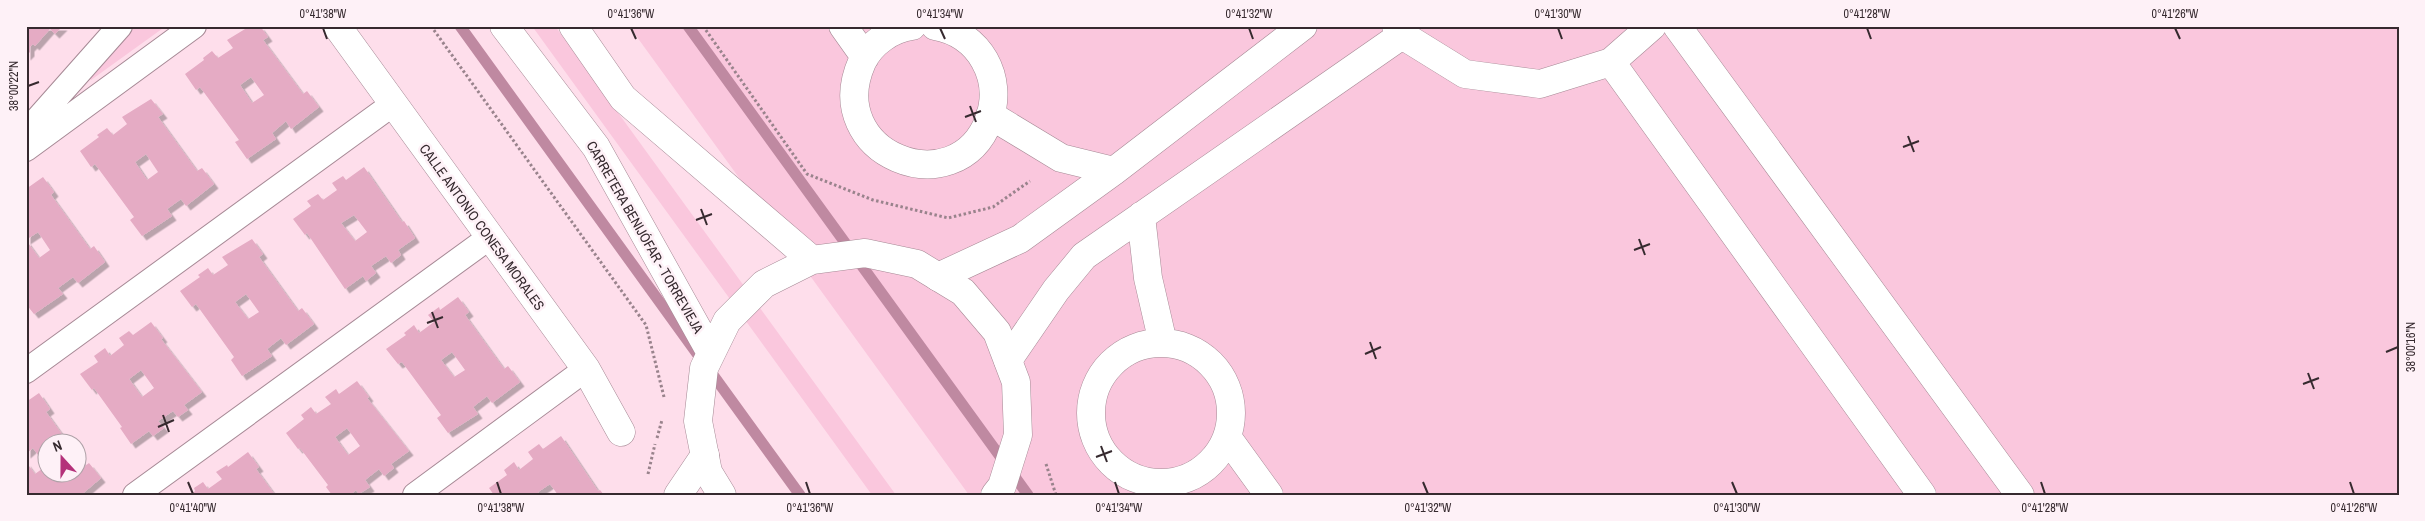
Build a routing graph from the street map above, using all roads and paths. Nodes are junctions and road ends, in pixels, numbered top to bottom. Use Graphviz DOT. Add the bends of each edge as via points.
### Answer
graph roads {
  1 [pos="120,26"];
  2 [pos="194,26"];
  3 [pos="337,26"];
  4 [pos="431,26"];
  5 [pos="504,26"];
  6 [pos="573,26"];
  7 [pos="843,26"];
  8 [pos="911,26"];
  9 [pos="935,26"];
  10 [pos="1303,26"];
  11 [pos="1652,26"];
  12 [pos="1677,26"];
  13 [pos="1399,31"];
  14 [pos="865,56"];
  15 [pos="1611,62"];
  16 [pos="393,104"];
  17 [pos="990,115"];
  18 [pos="26,132"];
  19 [pos="26,149"];
  20 [pos="1114,171"];
  21 [pos="1141,216"];
  22 [pos="490,237"];
  23 [pos="812,260"];
  24 [pos="938,277"];
  25 [pos="1163,343"];
  26 [pos="712,353"];
  27 [pos="1008,360"];
  28 [pos="586,369"];
  29 [pos="26,371"];
  30 [pos="666,404"];
  31 [pos="664,413"];
  32 [pos="621,432"];
  33 [pos="1227,437"];
  34 [pos="705,455"];
  35 [pos="1045,462"];
  36 [pos="647,478"];
  37 [pos="1182,488"];
  38 [pos="135,495"];
  39 [pos="415,495"];
  40 [pos="678,495"];
  41 [pos="722,495"];
  42 [pos="996,495"];
  43 [pos="1056,495"];
  44 [pos="1268,495"];
  45 [pos="1922,495"];
  46 [pos="2020,495"];
  1 -- 18 [label="lane"];
  2 -- 19 [label="lane"];
  3 -- 16 [label="street, CALLE ANTONIO CONESA MORALES"];
  4 -- 30 [label="path" via="646,325"];
  5 -- 26 [label="street, CARRETERA BENIJÓFAR - TORREVIEJA" via="596,147"];
  6 -- 23 [label="street" via="623,98"];
  7 -- 14 [label="street"];
  8 -- 14 [label="street" via="880,40"];
  9 -- 17 [label="street" via="970,40 985,59 994,82"];
  10 -- 20 [label="street"];
  11 -- 15 [label="street"];
  12 -- 46 [label="street"];
  13 -- 15 [label="street" via="1465,74 1540,84"];
  13 -- 21 [label="street"];
  14 -- 17 [label="street" via="856,77 854,99 859,121 870,140 887,155 908,163 952,160 970,147 986,128"];
  15 -- 45 [label="street"];
  16 -- 22 [label="street, CALLE ANTONIO CONESA MORALES"];
  16 -- 29 [label="lane"];
  17 -- 20 [label="street" via="1061,158"];
  20 -- 24 [label="street" via="1020,239"];
  21 -- 25 [label="street" via="1148,278"];
  21 -- 27 [label="street" via="1084,256 1056,290"];
  22 -- 28 [label="street, CALLE ANTONIO CONESA MORALES"];
  22 -- 38 [label="lane"];
  23 -- 24 [label="street" via="865,253 917,264"];
  23 -- 26 [label="street" via="764,284 727,321"];
  24 -- 27 [label="street" via="963,292 986,318 997,332"];
  25 -- 33 [label="street" via="1185,346 1204,357 1220,374 1230,394 1232,416"];
  25 -- 37 [label="street" via="1140,346 1120,355 1104,372 1093,395 1091,419 1097,442 1111,462 1130,476"];
  26 -- 34 [label="street" via="704,368 698,421"];
  27 -- 42 [label="street" via="1016,382 1018,435 1002,486"];
  28 -- 32 [label="street, CALLE ANTONIO CONESA MORALES"];
  28 -- 39 [label="lane"];
  31 -- 36 [label="path"];
  33 -- 37 [label="street" via="1216,457"];
  33 -- 44 [label="street"];
  34 -- 40 [label="street"];
  34 -- 41 [label="street" via="708,472"];
  35 -- 43 [label="path"];
}
